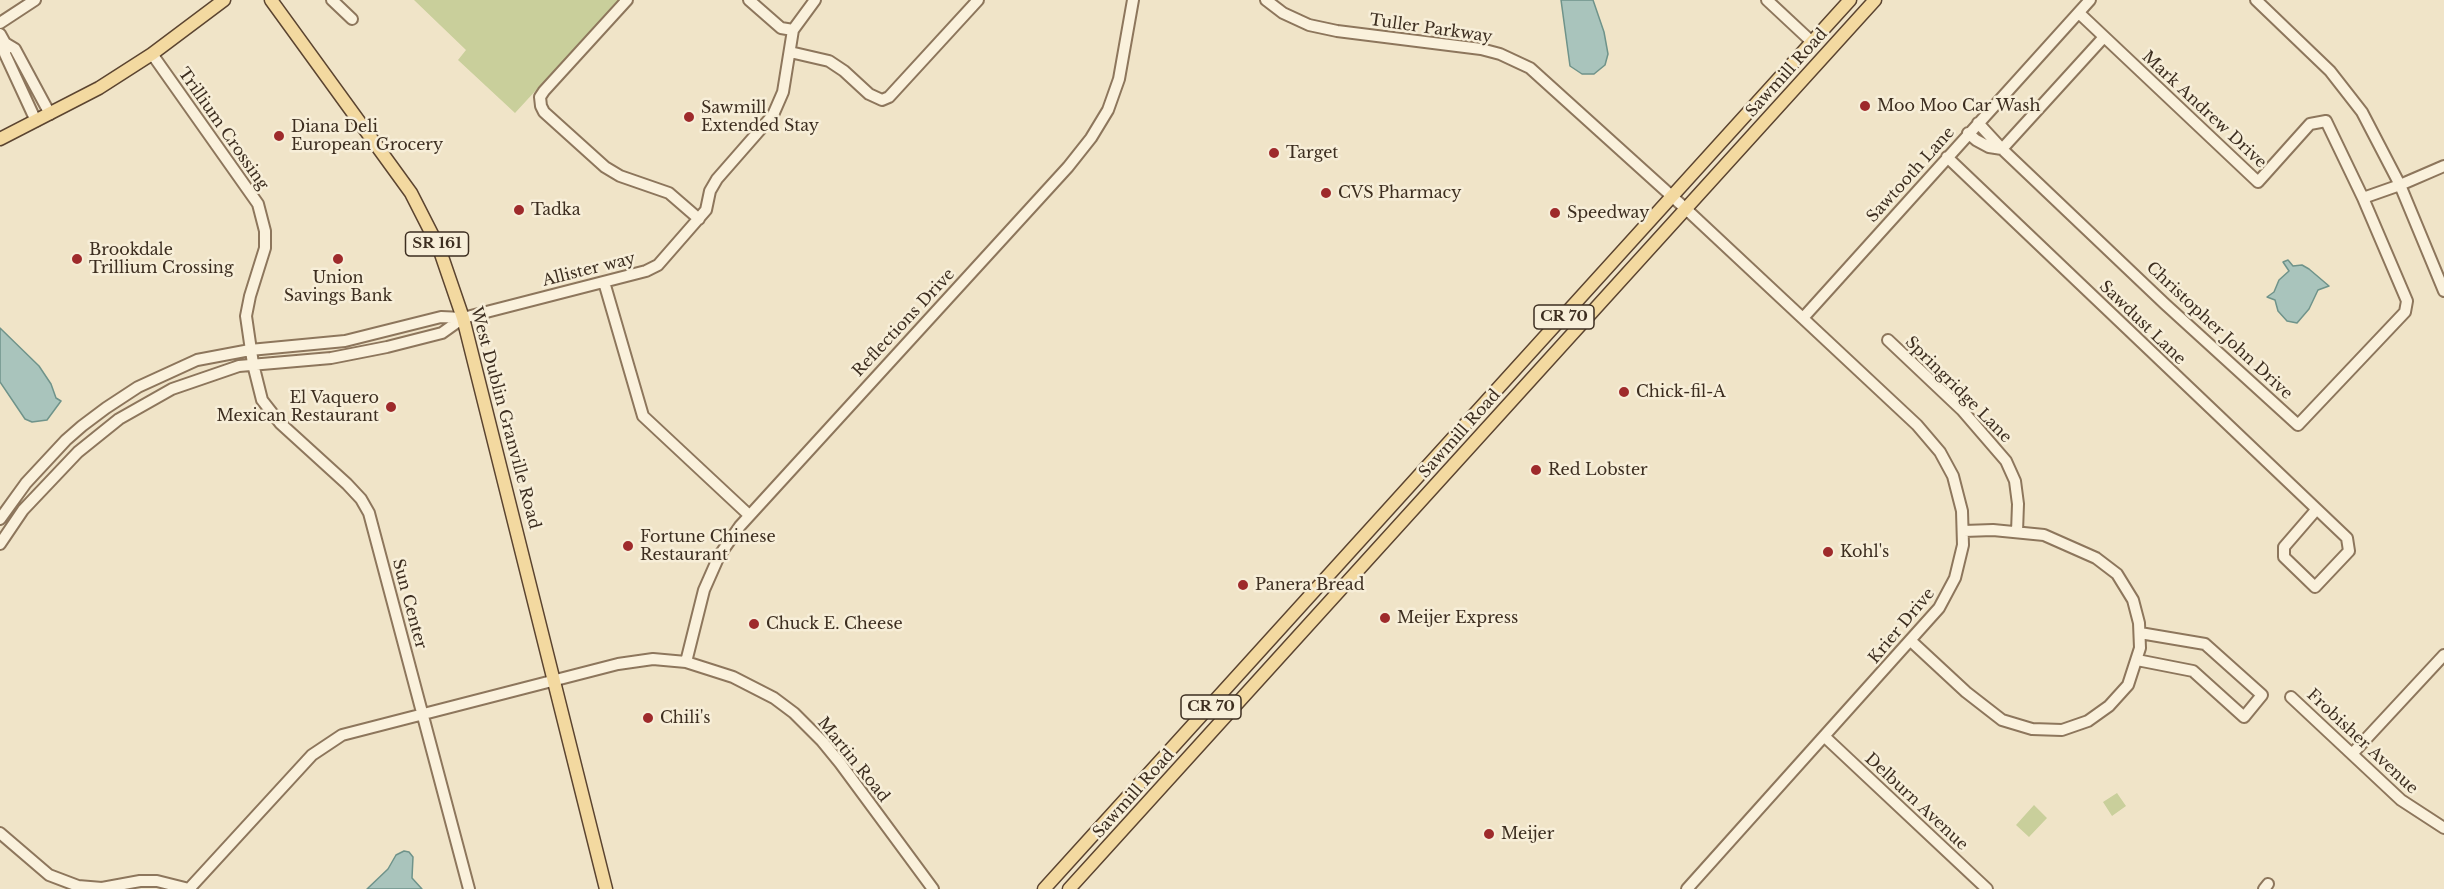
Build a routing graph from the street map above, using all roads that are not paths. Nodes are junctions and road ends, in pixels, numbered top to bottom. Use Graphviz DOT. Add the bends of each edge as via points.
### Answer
graph roads {
  1 [pos="35,0"];
  2 [pos="224,0"];
  3 [pos="271,0"];
  4 [pos="332,0"];
  5 [pos="627,0"];
  6 [pos="749,0"];
  7 [pos="815,0"];
  8 [pos="978,0"];
  9 [pos="1133,0"];
  10 [pos="1266,0"];
  11 [pos="1767,0"];
  12 [pos="1850,0"];
  13 [pos="1875,0"];
  14 [pos="2090,0"];
  15 [pos="2256,0"];
  16 [pos="2079,13"];
  17 [pos="352,19"];
  18 [pos="0,23"];
  19 [pos="793,30"];
  20 [pos="2104,37"];
  21 [pos="2,39"];
  22 [pos="1812,42"];
  23 [pos="790,52"];
  24 [pos="152,54"];
  25 [pos="50,114"];
  26 [pos="36,121"];
  27 [pos="1978,123"];
  28 [pos="1968,133"];
  29 [pos="0,139"];
  30 [pos="2002,149"];
  31 [pos="1947,157"];
  32 [pos="2444,166"];
  33 [pos="2400,185"];
  34 [pos="1672,196"];
  35 [pos="2363,198"];
  36 [pos="1686,209"];
  37 [pos="699,219"];
  38 [pos="604,282"];
  39 [pos="2444,291"];
  40 [pos="2407,306"];
  41 [pos="463,318"];
  42 [pos="1803,318"];
  43 [pos="1888,340"];
  44 [pos="250,350"];
  45 [pos="253,364"];
  46 [pos="2316,510"];
  47 [pos="749,515"];
  48 [pos="0,519"];
  49 [pos="1964,531"];
  50 [pos="2017,532"];
  51 [pos="0,544"];
  52 [pos="2140,633"];
  53 [pos="1911,641"];
  54 [pos="2444,655"];
  55 [pos="2137,660"];
  56 [pos="686,662"];
  57 [pos="552,682"];
  58 [pos="2291,697"];
  59 [pos="423,713"];
  60 [pos="1825,737"];
  61 [pos="2352,754"];
  62 [pos="2444,828"];
  63 [pos="0,833"];
  64 [pos="189,889"];
  65 [pos="469,889"];
  66 [pos="606,889"];
  67 [pos="933,889"];
  68 [pos="1044,889"];
  69 [pos="1069,889"];
  70 [pos="1687,889"];
  71 [pos="1987,889"];
  1 -- 18 [label="street"];
  2 -- 24 [label="main road"];
  3 -- 41 [label="main road, West Dublin Granville Road / SR 161" via="411,193 439,248"];
  4 -- 17 [label="street"];
  5 -- 37 [label="street" via="544,91 541,106 605,167 669,193"];
  6 -- 19 [label="street" via="781,28"];
  7 -- 19 [label="street, Allister way"];
  8 -- 23 [label="street" via="882,100 829,61"];
  9 -- 47 [label="street, Reflections Drive" via="1114,94 1080,153"];
  10 -- 34 [label="street, Tuller Parkway" via="1294,20 1324,29 1481,49 1518,62 1541,78"];
  11 -- 22 [label="street"];
  12 -- 22 [label="main road, Sawmill Road / CR 70"];
  13 -- 36 [label="main road, Sawmill Road / CR 70"];
  14 -- 16 [label="street, Sawtooth Lane"];
  15 -- 33 [label="street" via="2347,90 2372,127"];
  16 -- 20 [label="street, Mark Andrew Drive"];
  16 -- 27 [label="street, Sawtooth Lane"];
  19 -- 23 [label="street, Allister way"];
  20 -- 30 [label="street"];
  20 -- 35 [label="street, Mark Andrew Drive" via="2258,182 2310,124 2326,122"];
  21 -- 25 [label="street" via="15,49"];
  21 -- 26 [label="street"];
  22 -- 34 [label="main road, Sawmill Road / CR 70"];
  23 -- 37 [label="street, Allister way" via="777,107 717,179"];
  24 -- 25 [label="main road"];
  24 -- 44 [label="street, Trillium Crossing" via="258,204 266,239 248,306"];
  25 -- 26 [label="main road"];
  26 -- 29 [label="main road"];
  27 -- 28 [label="street, Sawtooth Lane"];
  27 -- 30 [label="street, Christopher John Drive"];
  28 -- 30 [label="street, Christopher John Drive" via="1989,147"];
  28 -- 31 [label="street, Sawtooth Lane"];
  30 -- 40 [label="street, Christopher John Drive" via="2298,425"];
  31 -- 42 [label="street, Sawtooth Lane"];
  31 -- 46 [label="street, Sawdust Lane"];
  32 -- 33 [label="street"];
  33 -- 35 [label="street"];
  33 -- 39 [label="street"];
  34 -- 36 [label="street, Tuller Parkway"];
  34 -- 68 [label="main road, Sawmill Road / CR 70"];
  35 -- 40 [label="street, Mark Andrew Drive"];
  36 -- 42 [label="street, Krier Drive"];
  36 -- 69 [label="main road, Sawmill Road / CR 70"];
  37 -- 38 [label="street, Allister way" via="658,265"];
  38 -- 41 [label="street, Allister way"];
  38 -- 47 [label="street" via="644,416"];
  41 -- 44 [label="street" via="441,317 345,341"];
  41 -- 45 [label="street" via="442,333 369,351"];
  41 -- 57 [label="main road, West Dublin Granville Road / SR 161"];
  42 -- 49 [label="street, Krier Drive" via="1935,444 1956,483"];
  43 -- 50 [label="street, Springridge Lane" via="1962,410 2006,461 2015,481"];
  44 -- 45 [label="street, Trillium Crossing"];
  44 -- 48 [label="street" via="179,367 106,408 51,456"];
  45 -- 51 [label="street" via="221,370 172,389 119,419 52,478"];
  45 -- 59 [label="street, Sun Center" via="262,400 270,412 362,499 369,513"];
  46 -- 46 [label="street, Sawdust Lane" via="2348,538 2349,551 2315,587 2284,557 2284,547"];
  47 -- 56 [label="street, Reflections Drive" via="709,577"];
  49 -- 50 [label="street"];
  49 -- 53 [label="street, Krier Drive" via="1952,585 1940,608"];
  50 -- 52 [label="street" via="2044,535 2105,563 2133,600"];
  52 -- 55 [label="street"];
  52 -- 55 [label="street" via="2205,644 2262,695 2244,717 2193,672"];
  53 -- 55 [label="street" via="2002,720 2032,729 2076,727 2099,714 2128,685"];
  53 -- 60 [label="street, Krier Drive"];
  54 -- 61 [label="street"];
  56 -- 57 [label="street, Martin Road" via="642,660"];
  56 -- 67 [label="street, Martin Road" via="754,687 808,725"];
  57 -- 59 [label="street, Martin Road"];
  57 -- 66 [label="main road, West Dublin Granville Road / SR 161"];
  58 -- 61 [label="street, Frobisher Avenue"];
  59 -- 64 [label="street, Martin Road" via="342,735 320,748"];
  59 -- 65 [label="street, Sun Center"];
  60 -- 70 [label="street, Krier Drive"];
  60 -- 71 [label="street, Delburn Avenue"];
  61 -- 62 [label="street, Frobisher Avenue" via="2401,800"];
  63 -- 64 [label="street" via="50,875 78,886 102,888 157,881"];
}
